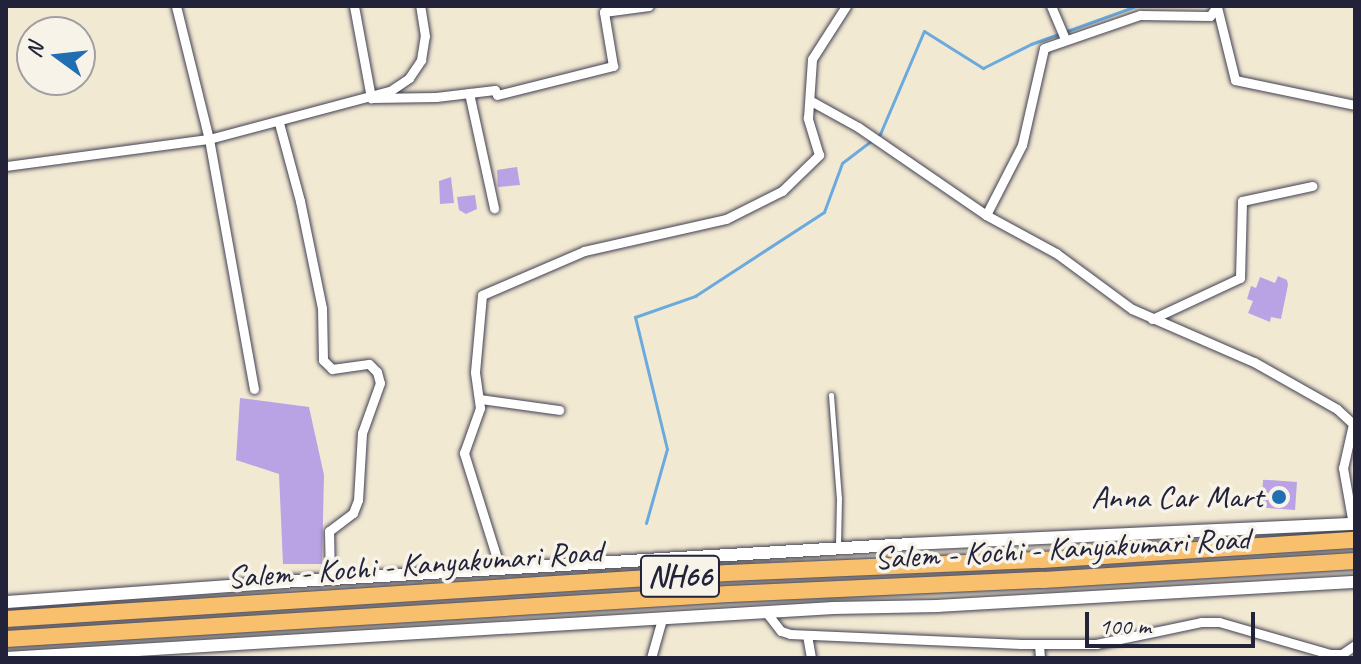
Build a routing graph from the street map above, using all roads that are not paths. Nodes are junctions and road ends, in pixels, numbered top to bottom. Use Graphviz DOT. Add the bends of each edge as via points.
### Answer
graph roads {
  1 [pos="176,6"];
  2 [pos="354,6"];
  3 [pos="420,6"];
  4 [pos="649,6"];
  5 [pos="846,6"];
  6 [pos="1051,6"];
  7 [pos="1217,7"];
  8 [pos="1065,39"];
  9 [pos="469,93"];
  10 [pos="371,98"];
  11 [pos="811,101"];
  12 [pos="1355,105"];
  13 [pos="279,123"];
  14 [pos="209,139"];
  15 [pos="6,166"];
  16 [pos="1312,186"];
  17 [pos="494,208"];
  18 [pos="986,215"];
  19 [pos="1152,319"];
  20 [pos="254,389"];
  21 [pos="831,395"];
  22 [pos="480,399"];
  23 [pos="559,410"];
  24 [pos="1354,426"];
  25 [pos="1354,529"];
  26 [pos="838,548"];
  27 [pos="1355,561"];
  28 [pos="500,568"];
  29 [pos="330,579"];
  30 [pos="1355,582"];
  31 [pos="6,602"];
  32 [pos="766,612"];
  33 [pos="6,619"];
  34 [pos="662,619"];
  35 [pos="807,635"];
  36 [pos="6,639"];
  37 [pos="1039,644"];
  38 [pos="1355,645"];
  39 [pos="6,658"];
  40 [pos="651,658"];
  41 [pos="811,658"];
  42 [pos="1040,658"];
  1 -- 14 [label="street"];
  2 -- 10 [label="street"];
  3 -- 10 [label="street" via="425,36 421,60 399,86"];
  4 -- 9 [label="street" via="604,12 613,66 497,95 495,90"];
  5 -- 11 [label="street" via="812,59"];
  6 -- 8 [label="street"];
  7 -- 8 [label="street" via="1210,16 1140,15"];
  7 -- 12 [label="street" via="1235,80"];
  8 -- 18 [label="street" via="1041,52 1022,145"];
  9 -- 10 [label="street"];
  9 -- 17 [label="street"];
  10 -- 13 [label="street"];
  11 -- 18 [label="street"];
  11 -- 22 [label="street" via="808,118 820,149 817,161 759,204 700,227 584,251 486,291 480,300 475,372"];
  13 -- 14 [label="street"];
  13 -- 29 [label="street" via="320,295 323,360 332,369 369,364 380,383 362,433 358,500 353,513 329,531"];
  14 -- 15 [label="street"];
  14 -- 20 [label="street"];
  16 -- 19 [label="street" via="1242,201 1240,278"];
  18 -- 19 [label="street" via="1056,253 1088,280"];
  19 -- 24 [label="street" via="1264,367 1337,409"];
  21 -- 26 [label="lane"];
  22 -- 23 [label="street"];
  22 -- 28 [label="street" via="464,453"];
  24 -- 25 [label="street" via="1343,468"];
  25 -- 26 [label="street"];
  25 -- 33 [label="highway, Salem - Kochi - Kanyakumari Road / NH66" via="1042,560 728,573"];
  26 -- 28 [label="street"];
  27 -- 36 [label="highway, Salem - Kochi - Kanyakumari Road / NH66"];
  28 -- 29 [label="street"];
  29 -- 31 [label="street"];
  30 -- 32 [label="street"];
  32 -- 34 [label="street"];
  32 -- 35 [label="street" via="781,631"];
  34 -- 39 [label="street"];
  34 -- 40 [label="street"];
  35 -- 37 [label="street"];
  35 -- 41 [label="street"];
  37 -- 38 [label="street" via="1119,641 1201,622 1330,654 1342,654"];
  37 -- 42 [label="street"];
}
